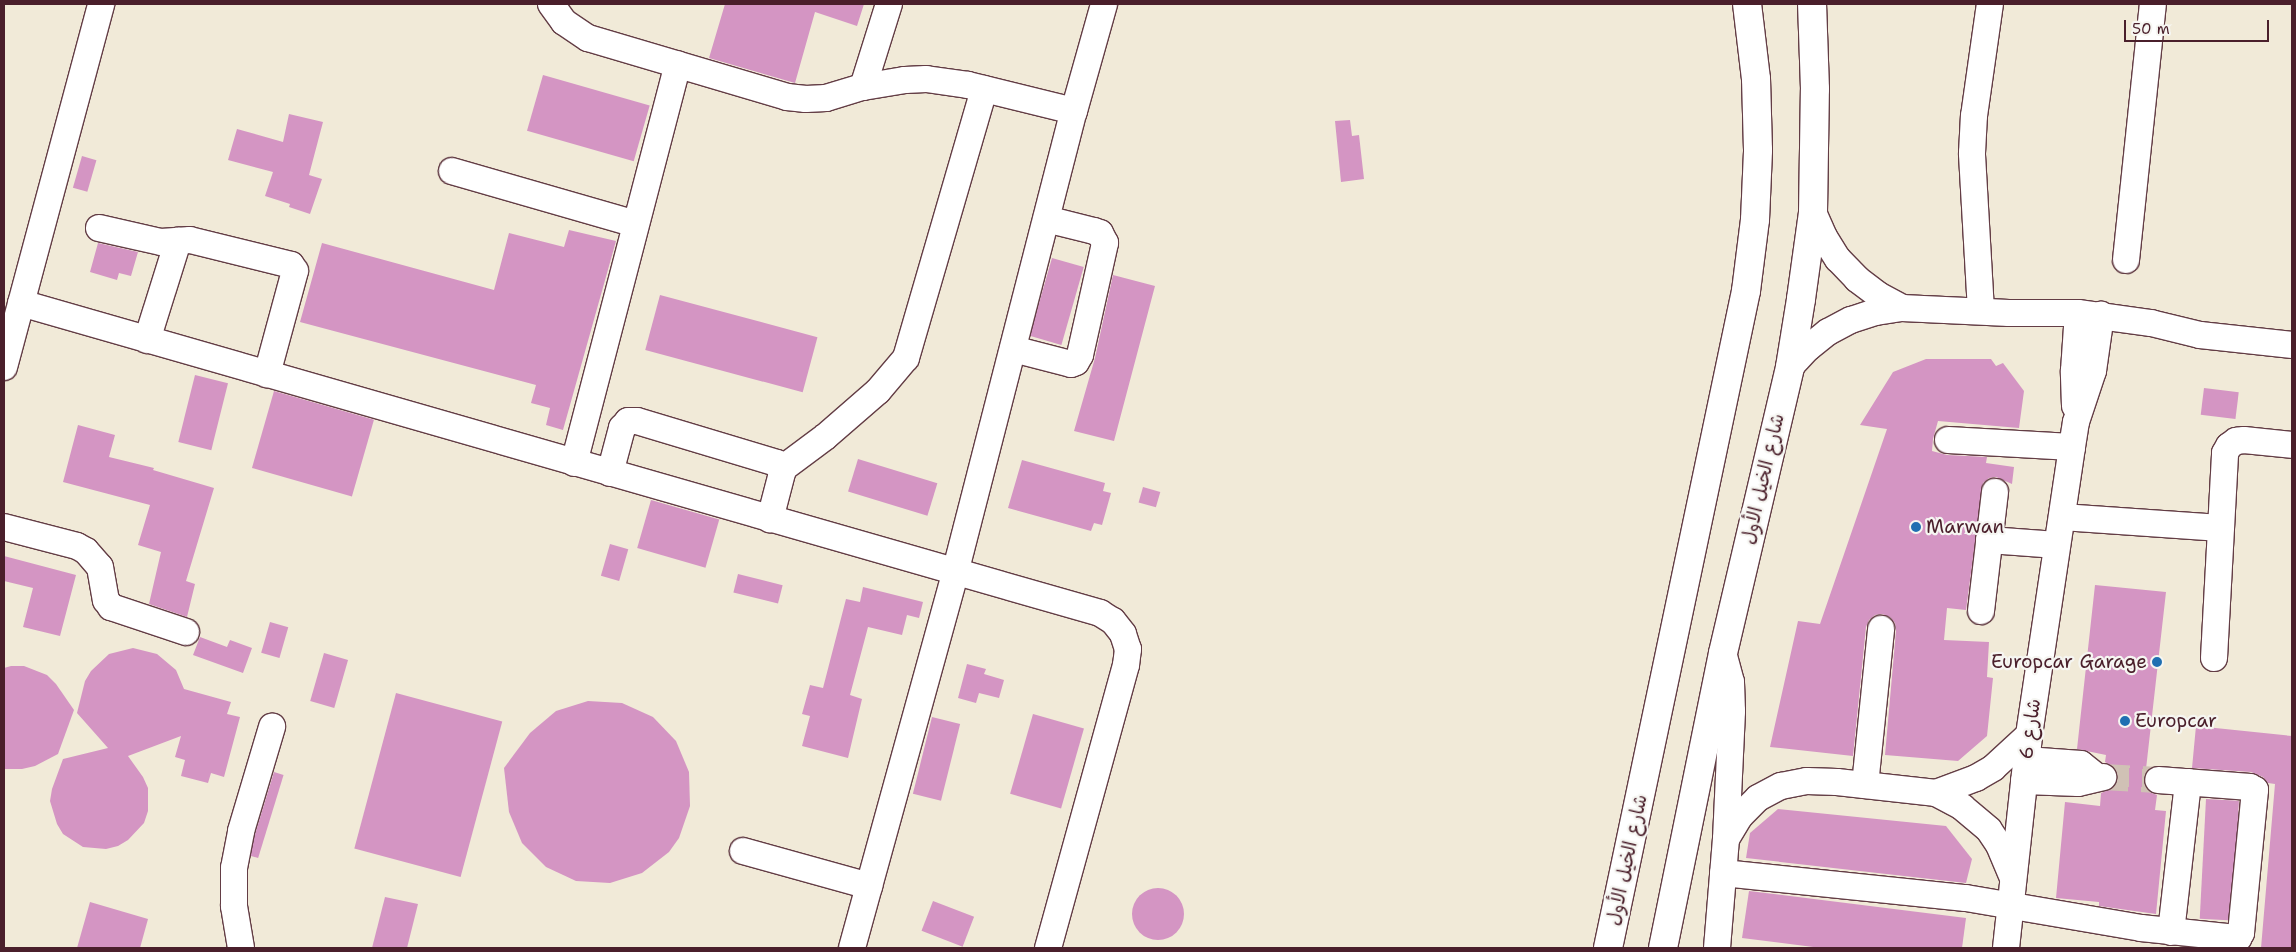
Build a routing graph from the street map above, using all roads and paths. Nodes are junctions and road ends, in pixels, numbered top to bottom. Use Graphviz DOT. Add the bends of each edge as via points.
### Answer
graph roads {
  1 [pos="101,4"];
  2 [pos="550,4"];
  3 [pos="888,4"];
  4 [pos="1104,4"];
  5 [pos="1747,4"];
  6 [pos="1812,4"];
  7 [pos="1990,4"];
  8 [pos="2153,4"];
  9 [pos="678,64"];
  10 [pos="863,87"];
  11 [pos="984,89"];
  12 [pos="1074,111"];
  13 [pos="452,171"];
  14 [pos="1813,212"];
  15 [pos="1046,218"];
  16 [pos="636,224"];
  17 [pos="99,228"];
  18 [pos="178,240"];
  19 [pos="2126,260"];
  20 [pos="21,303"];
  21 [pos="1902,308"];
  22 [pos="1981,311"];
  23 [pos="2088,323"];
  24 [pos="147,340"];
  25 [pos="2292,345"];
  26 [pos="1012,348"];
  27 [pos="4,367"];
  28 [pos="1790,367"];
  29 [pos="267,374"];
  30 [pos="1948,440"];
  31 [pos="2292,445"];
  32 [pos="2072,447"];
  33 [pos="574,463"];
  34 [pos="782,469"];
  35 [pos="610,473"];
  36 [pos="1995,492"];
  37 [pos="2062,517"];
  38 [pos="770,519"];
  39 [pos="4,527"];
  40 [pos="2221,528"];
  41 [pos="1989,540"];
  42 [pos="2057,545"];
  43 [pos="955,573"];
  44 [pos="1980,611"];
  45 [pos="1881,629"];
  46 [pos="186,632"];
  47 [pos="1723,653"];
  48 [pos="2214,658"];
  49 [pos="272,727"];
  50 [pos="2026,759"];
  51 [pos="2100,777"];
  52 [pos="2158,780"];
  53 [pos="2188,782"];
  54 [pos="1865,785"];
  55 [pos="1936,793"];
  56 [pos="1726,839"];
  57 [pos="743,851"];
  58 [pos="1723,873"];
  59 [pos="2013,877"];
  60 [pos="869,886"];
  61 [pos="2010,904"];
  62 [pos="2170,932"];
  63 [pos="241,948"];
  64 [pos="852,948"];
  65 [pos="1048,948"];
  66 [pos="1608,948"];
  67 [pos="1663,948"];
  68 [pos="1717,948"];
  69 [pos="2006,948"];
  1 -- 20 [label="street"];
  2 -- 9 [label="street" via="564,22 588,38"];
  3 -- 10 [label="street"];
  4 -- 12 [label="street"];
  5 -- 66 [label="main road, شارع الخيل الأول" via="1756,78 1758,150 1755,220 1746,291"];
  6 -- 14 [label="main road, شارع الخيل الأول" via="1815,89"];
  7 -- 22 [label="street" via="1972,153"];
  8 -- 19 [label="street"];
  9 -- 10 [label="street" via="787,97 826,98"];
  9 -- 16 [label="street"];
  10 -- 11 [label="street" via="926,79"];
  11 -- 12 [label="street"];
  11 -- 34 [label="street" via="906,358 878,391"];
  12 -- 15 [label="street"];
  13 -- 16 [label="street"];
  14 -- 21 [label="street" via="1824,237 1857,279 1878,296"];
  14 -- 28 [label="main road, شارع الخيل الأول"];
  15 -- 26 [label="street"];
  15 -- 26 [label="street" via="1100,233 1105,243 1080,355 1071,364"];
  16 -- 33 [label="street"];
  17 -- 18 [label="street" via="161,242"];
  18 -- 24 [label="street"];
  18 -- 29 [label="street" via="190,240 294,268"];
  20 -- 24 [label="street"];
  20 -- 27 [label="street"];
  21 -- 22 [label="street"];
  21 -- 28 [label="street" via="1851,320 1814,343"];
  22 -- 23 [label="street"];
  23 -- 25 [label="street" via="2151,323 2200,335"];
  23 -- 32 [label="street, شارع 6" via="2074,371 2076,422"];
  24 -- 29 [label="street"];
  26 -- 43 [label="street"];
  28 -- 47 [label="main road, شارع الخيل الأول"];
  29 -- 33 [label="street"];
  30 -- 32 [label="street"];
  31 -- 40 [label="street" via="2244,440 2229,446 2225,453"];
  32 -- 37 [label="street, شارع 6"];
  33 -- 35 [label="street"];
  34 -- 35 [label="street" via="773,461 632,420 622,428"];
  34 -- 38 [label="street"];
  35 -- 38 [label="street"];
  36 -- 41 [label="street"];
  37 -- 40 [label="street"];
  37 -- 42 [label="street, شارع 6"];
  38 -- 43 [label="street"];
  39 -- 46 [label="street" via="86,551 100,567 106,600 111,607"];
  40 -- 48 [label="street"];
  41 -- 42 [label="street"];
  41 -- 44 [label="street"];
  42 -- 50 [label="street, شارع 6"];
  43 -- 60 [label="street"];
  43 -- 65 [label="street" via="1100,613 1114,621 1128,649"];
  45 -- 54 [label="street"];
  47 -- 56 [label="street" via="1732,696"];
  47 -- 67 [label="main road, شارع الخيل الأول"];
  49 -- 63 [label="street" via="241,831 234,868 234,906"];
  50 -- 51 [label="street" via="2081,764"];
  50 -- 55 [label="street" via="1993,768"];
  50 -- 59 [label="street, شارع 6"];
  52 -- 53 [label="street"];
  53 -- 62 [label="street"];
  53 -- 62 [label="street" via="2250,787 2256,794 2241,933 2236,939"];
  54 -- 55 [label="street"];
  54 -- 56 [label="street" via="1807,781 1781,786 1758,798 1739,817"];
  55 -- 59 [label="street" via="1962,807 1989,830"];
  56 -- 58 [label="street"];
  57 -- 60 [label="street"];
  58 -- 61 [label="street"];
  58 -- 68 [label="street"];
  59 -- 61 [label="street, شارع 6"];
  60 -- 64 [label="street"];
  61 -- 62 [label="street"];
  61 -- 69 [label="street, شارع 6"];
}
